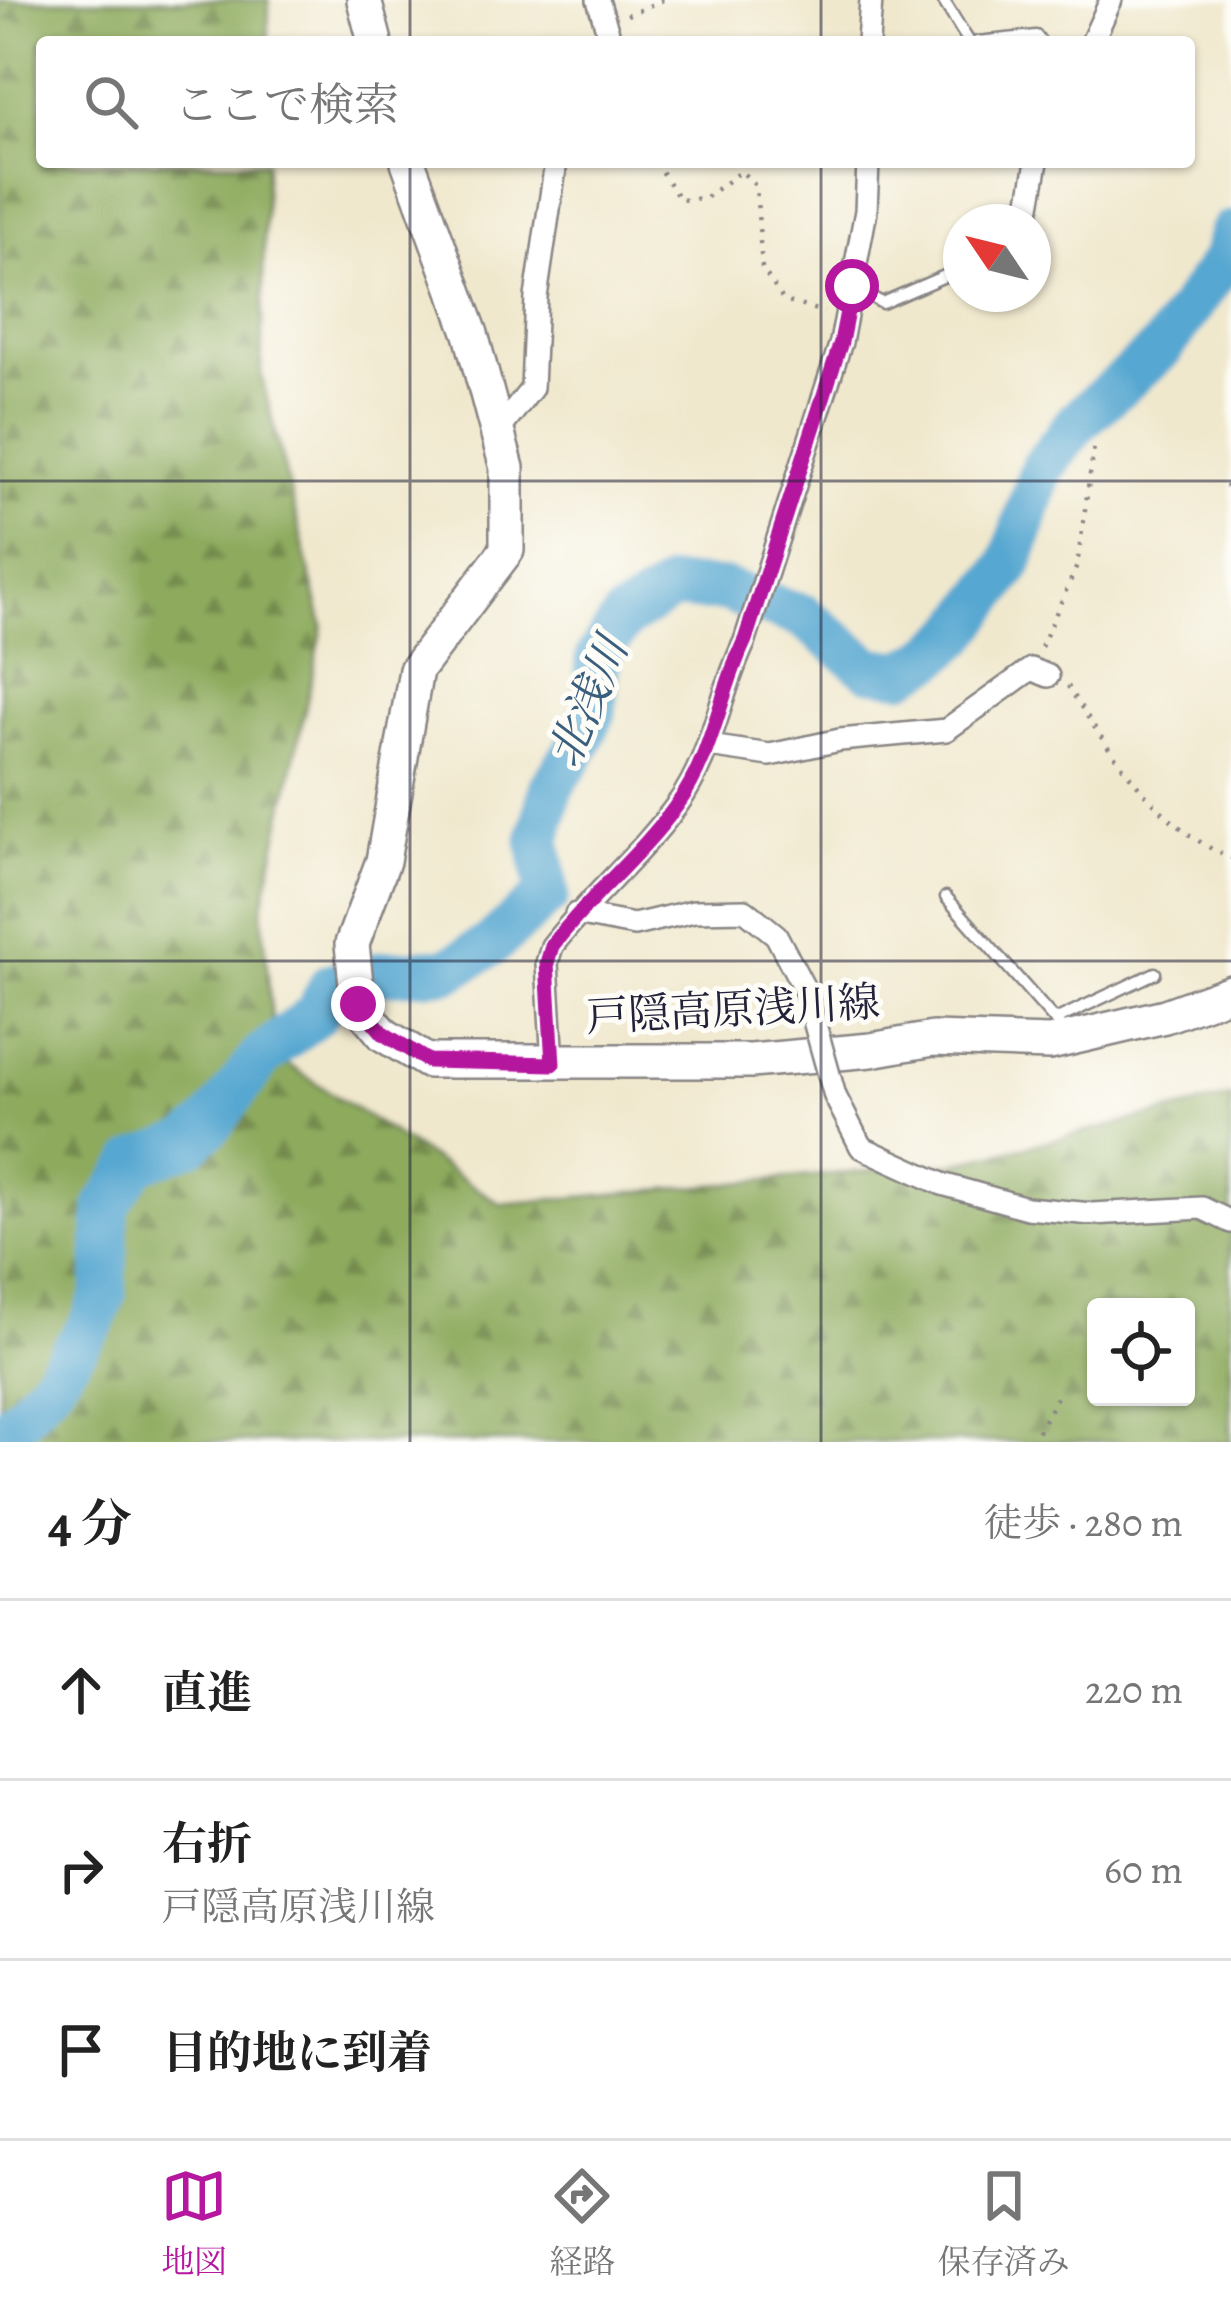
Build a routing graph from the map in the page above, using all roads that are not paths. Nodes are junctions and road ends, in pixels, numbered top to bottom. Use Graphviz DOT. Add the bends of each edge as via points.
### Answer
graph roads {
  1 [pos="364,0"];
  2 [pos="598,0"];
  3 [pos="871,0"];
  4 [pos="943,0"];
  5 [pos="1112,0"];
  6 [pos="616,34"];
  7 [pos="373,36"];
  8 [pos="868,36"];
  9 [pos="969,36"];
  10 [pos="1095,36"];
  11 [pos="411,168"];
  12 [pos="555,168"];
  13 [pos="868,168"];
  14 [pos="1036,168"];
  15 [pos="1029,204"];
  16 [pos="943,277"];
  17 [pos="852,286"];
  18 [pos="497,433"];
  19 [pos="1040,672"];
  20 [pos="709,746"];
  21 [pos="946,897"];
  22 [pos="576,914"];
  23 [pos="1155,973"];
  24 [pos="1231,992"];
  25 [pos="1063,1029"];
  26 [pos="553,1064"];
  27 [pos="1231,1222"];
  1 -- 7 [label="main road"];
  2 -- 6 [label="street"];
  3 -- 8 [label="street"];
  4 -- 9 [label="lane"];
  5 -- 10 [label="street"];
  11 -- 18 [label="main road, 戸隠高原浅川線"];
  12 -- 18 [label="street" via="532,388"];
  13 -- 17 [label="street"];
  14 -- 15 [label="street"];
  16 -- 17 [label="lane" via="882,303"];
  17 -- 20 [label="street"];
  18 -- 26 [label="main road, 戸隠高原浅川線" via="507,468 507,550 416,670 383,861 352,944 358,1004 384,1034 428,1061"];
  19 -- 20 [label="street" via="946,730 770,755"];
  20 -- 22 [label="street" via="679,804"];
  21 -- 25 [label="lane"];
  22 -- 26 [label="street" via="547,963"];
  22 -- 27 [label="street, bridge" via="634,925 746,910 776,935 806,992 835,1096 862,1148 942,1184 1027,1208 1202,1208"];
  23 -- 25 [label="lane"];
  24 -- 25 [label="main road, 戸隠高原浅川線" via="1165,1016"];
  25 -- 26 [label="main road, 戸隠高原浅川線" via="1050,1043 933,1039 751,1061"];
}
